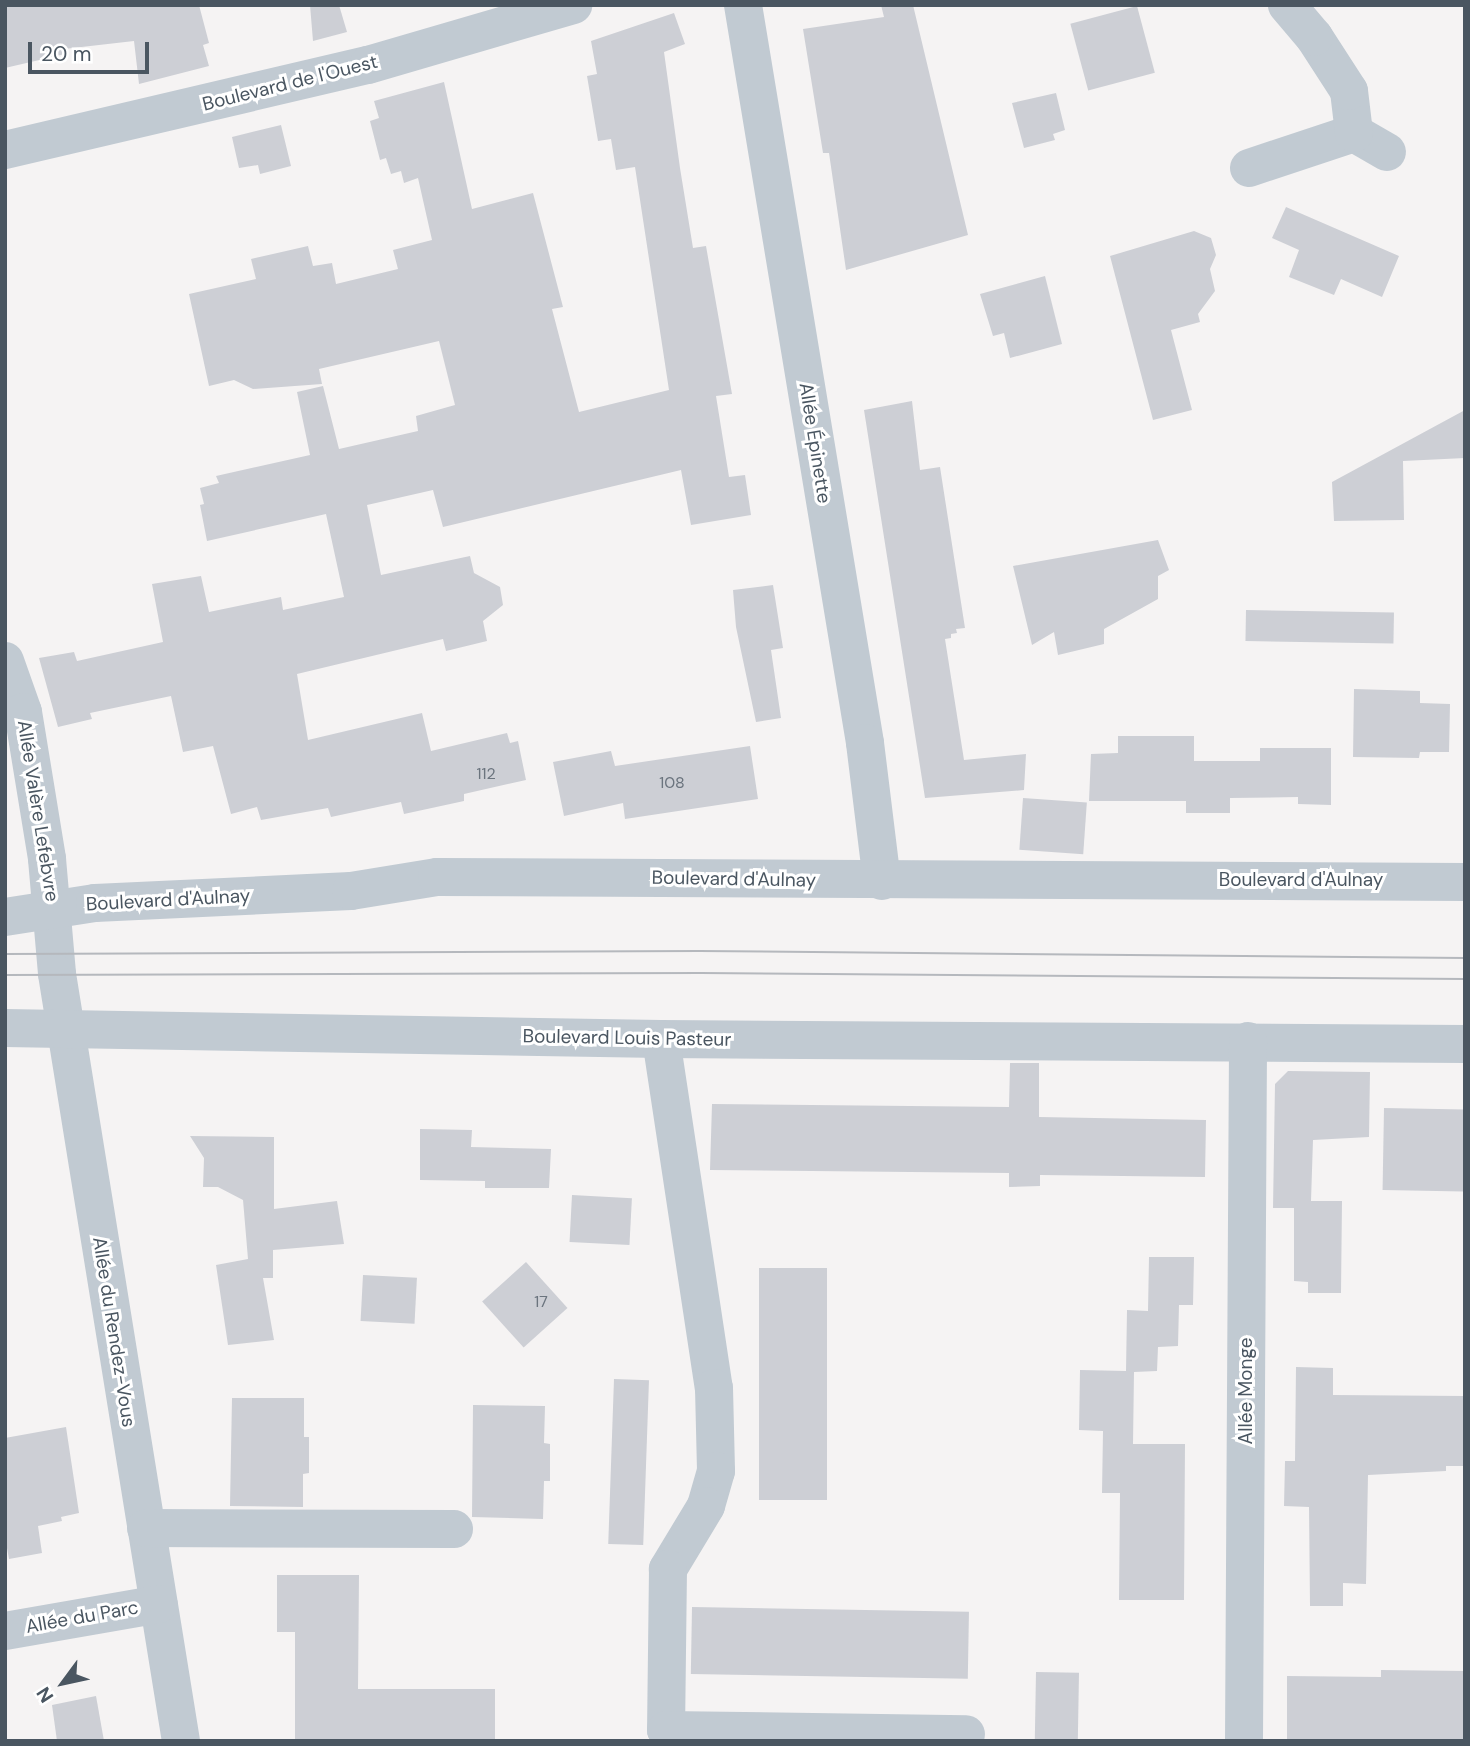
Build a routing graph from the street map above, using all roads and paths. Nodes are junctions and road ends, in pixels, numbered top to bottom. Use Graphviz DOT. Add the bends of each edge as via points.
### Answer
graph roads {
  1 [pos="573,5"];
  2 [pos="743,5"];
  3 [pos="1287,5"];
  4 [pos="1354,133"];
  5 [pos="5,150"];
  6 [pos="1387,152"];
  7 [pos="1249,168"];
  8 [pos="5,661"];
  9 [pos="882,881"];
  10 [pos="1465,882"];
  11 [pos="53,915"];
  12 [pos="5,917"];
  13 [pos="5,1028"];
  14 [pos="66,1029"];
  15 [pos="660,1039"];
  16 [pos="1248,1041"];
  17 [pos="1465,1044"];
  18 [pos="146,1528"];
  19 [pos="454,1529"];
  20 [pos="159,1604"];
  21 [pos="5,1631"];
  22 [pos="966,1734"];
  23 [pos="181,1741"];
  24 [pos="1244,1741"];
  1 -- 5 [label="street, Boulevard de l'Ouest" via="368,65"];
  2 -- 9 [label="street, Allée Épinette" via="865,743"];
  3 -- 4 [label="street" via="1349,91"];
  4 -- 6 [label="street"];
  4 -- 7 [label="street"];
  8 -- 11 [label="street, Allée Valère Lefebvre" via="23,712"];
  9 -- 10 [label="street, Boulevard d'Aulnay"];
  9 -- 11 [label="street, Boulevard d'Aulnay" via="437,877 351,891 95,902"];
  11 -- 12 [label="street, Boulevard d'Aulnay"];
  11 -- 14 [label="street, Allée du Rendez-Vous"];
  13 -- 14 [label="street, Boulevard Louis Pasteur"];
  14 -- 15 [label="street, Boulevard Louis Pasteur"];
  14 -- 18 [label="street, Allée du Rendez-Vous"];
  15 -- 16 [label="street, Boulevard Louis Pasteur"];
  15 -- 22 [label="street" via="714,1388 716,1471 706,1506 668,1569 666,1730"];
  16 -- 17 [label="street"];
  16 -- 24 [label="street, Allée Monge"];
  18 -- 19 [label="street"];
  18 -- 20 [label="street, Allée du Rendez-Vous"];
  20 -- 21 [label="street, Allée du Parc"];
  20 -- 23 [label="street, Allée du Rendez-Vous"];
}
